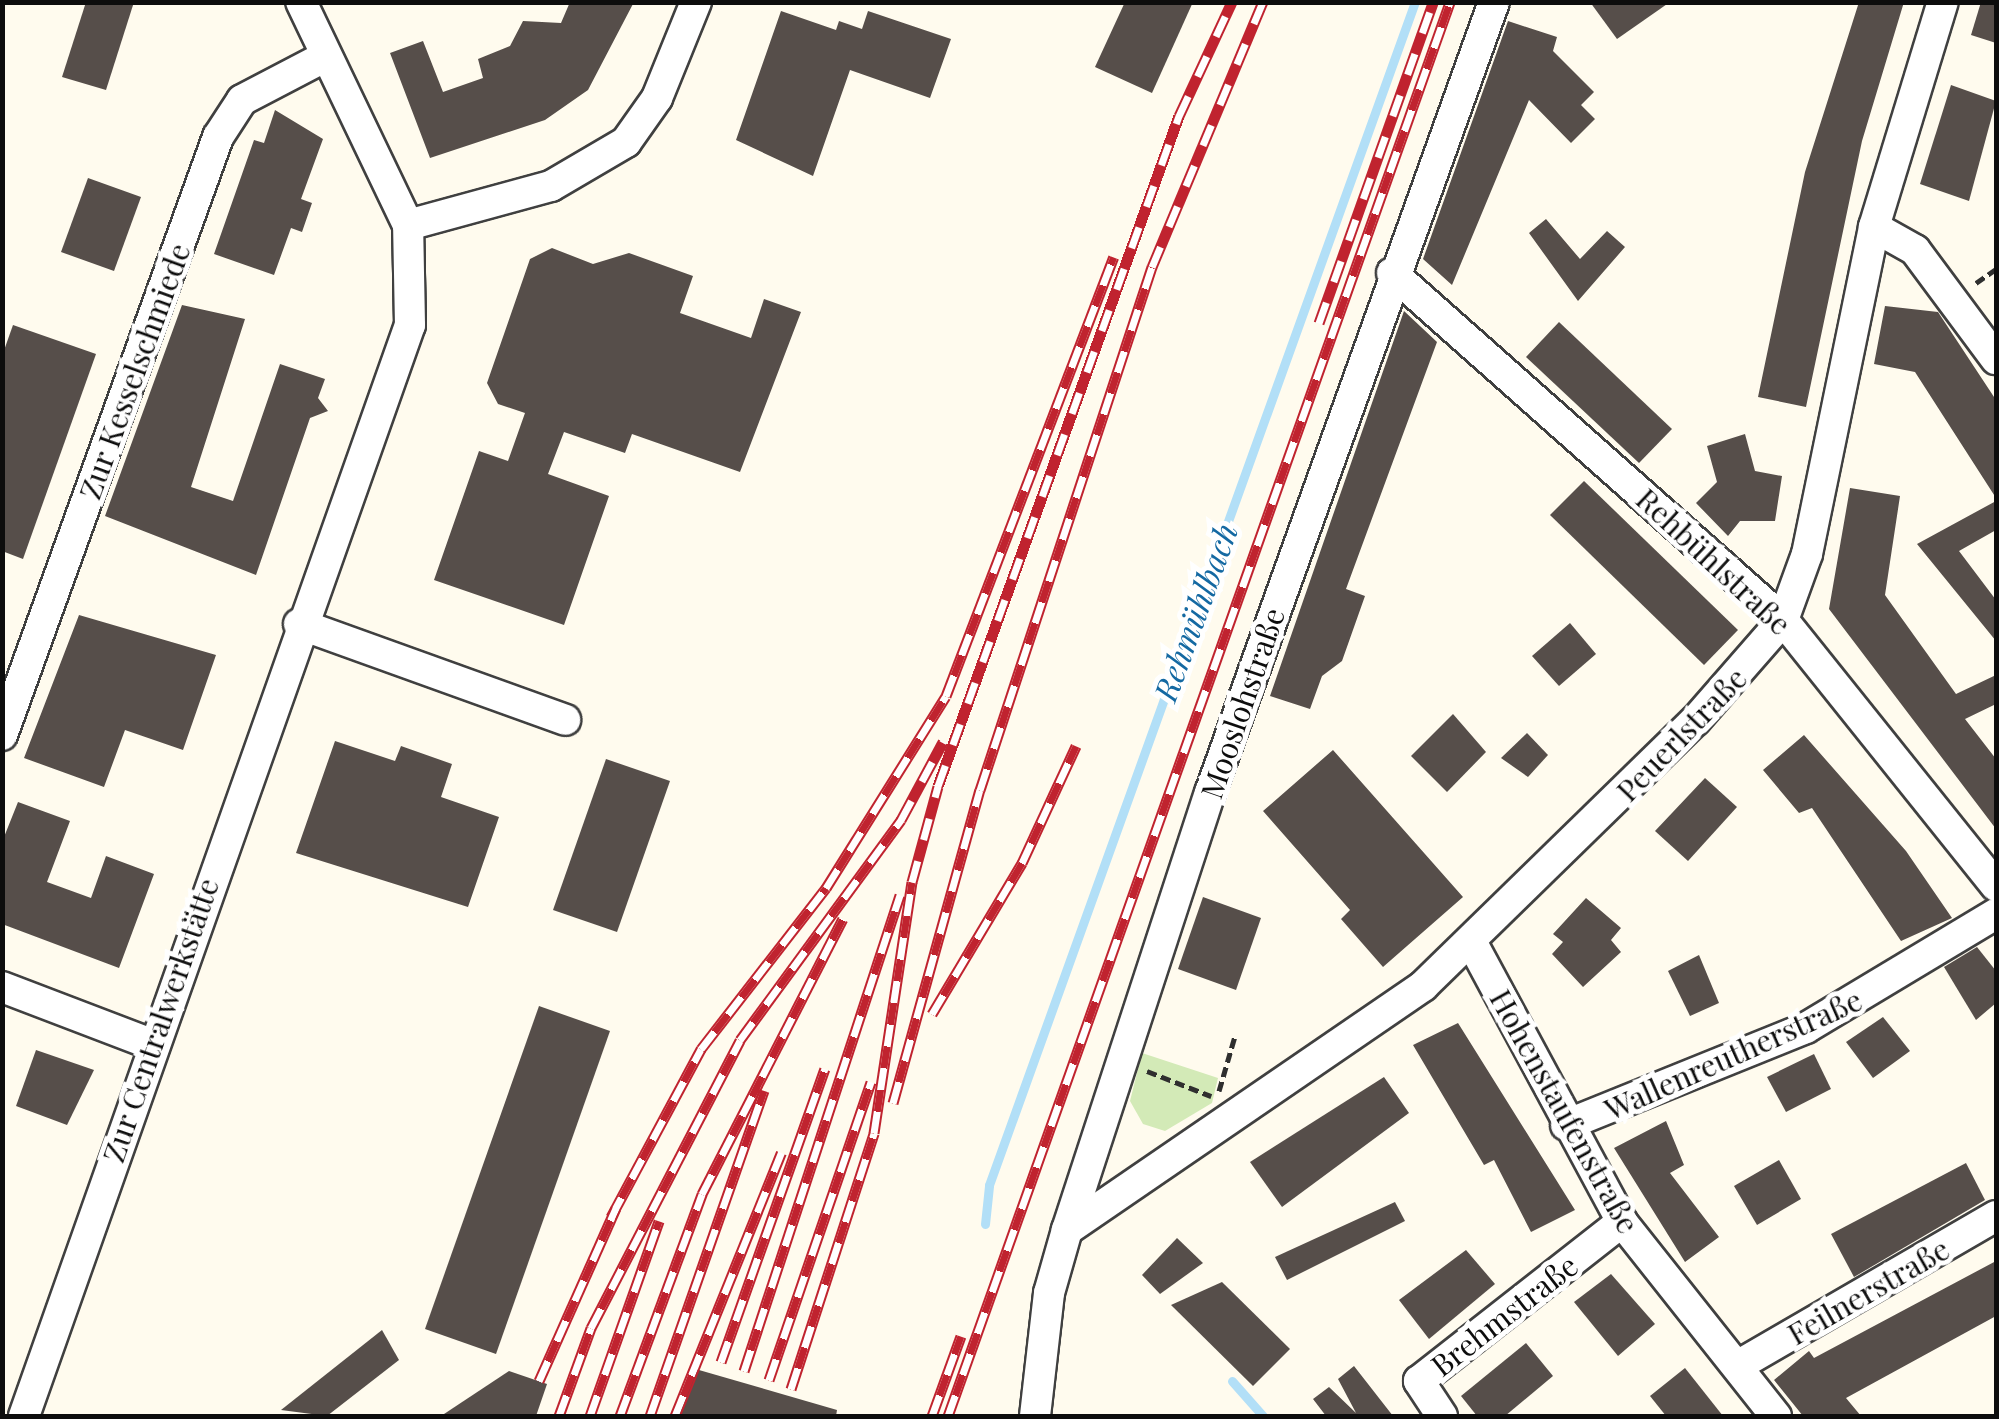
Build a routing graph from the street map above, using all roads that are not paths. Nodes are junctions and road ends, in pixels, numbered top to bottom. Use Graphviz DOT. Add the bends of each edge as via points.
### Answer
graph roads {
  1 [pos="300,2"];
  2 [pos="696,2"];
  3 [pos="1494,2"];
  4 [pos="1943,2"];
  5 [pos="326,56"];
  6 [pos="408,225"];
  7 [pos="1874,228"];
  8 [pos="1392,273"];
  9 [pos="1996,359"];
  10 [pos="1783,620"];
  11 [pos="299,624"];
  12 [pos="565,720"];
  13 [pos="2,735"];
  14 [pos="1996,886"];
  15 [pos="1996,914"];
  16 [pos="1472,943"];
  17 [pos="2,987"];
  18 [pos="149,1044"];
  19 [pos="1566,1124"];
  20 [pos="1996,1216"];
  21 [pos="1622,1222"];
  22 [pos="1067,1230"];
  23 [pos="1738,1366"];
  24 [pos="24,1416"];
  25 [pos="1035,1416"];
  26 [pos="1442,1416"];
  27 [pos="1776,1416"];
  1 -- 5 [label="street, Zur Centralwerkstätte"];
  2 -- 6 [label="street" via="657,98 626,142 551,186"];
  3 -- 8 [label="street, Mooslohstraße"];
  4 -- 7 [label="street, Peuerlstraße"];
  5 -- 6 [label="street, Zur Centralwerkstätte"];
  5 -- 13 [label="street, Zur Kesselschmiede" via="242,100 218,137"];
  6 -- 11 [label="street, Zur Centralwerkstätte" via="410,325"];
  7 -- 9 [label="street" via="1925,262"];
  7 -- 10 [label="street, Peuerlstraße" via="1807,554"];
  8 -- 10 [label="street, Rehbühlstraße"];
  8 -- 22 [label="street, Mooslohstraße"];
  10 -- 14 [label="street, Rehbühlstraße"];
  10 -- 16 [label="street, Peuerlstraße" via="1695,721"];
  11 -- 12 [label="street"];
  11 -- 18 [label="street, Zur Centralwerkstätte"];
  15 -- 19 [label="street, Wallenreutherstraße" via="1806,1028"];
  16 -- 19 [label="street, Hohenstaufenstraße"];
  16 -- 22 [label="street, Peuerlstraße"];
  17 -- 18 [label="street"];
  18 -- 24 [label="street, Zur Centralwerkstätte"];
  19 -- 21 [label="street, Hohenstaufenstraße"];
  20 -- 23 [label="street, Feilnerstraße"];
  21 -- 23 [label="street, Hohenstaufenstraße"];
  21 -- 26 [label="street, Brehmstraße" via="1419,1381"];
  22 -- 25 [label="street, Mooslohstraße" via="1049,1293"];
  23 -- 27 [label="street, Hohenstaufenstraße"];
}
